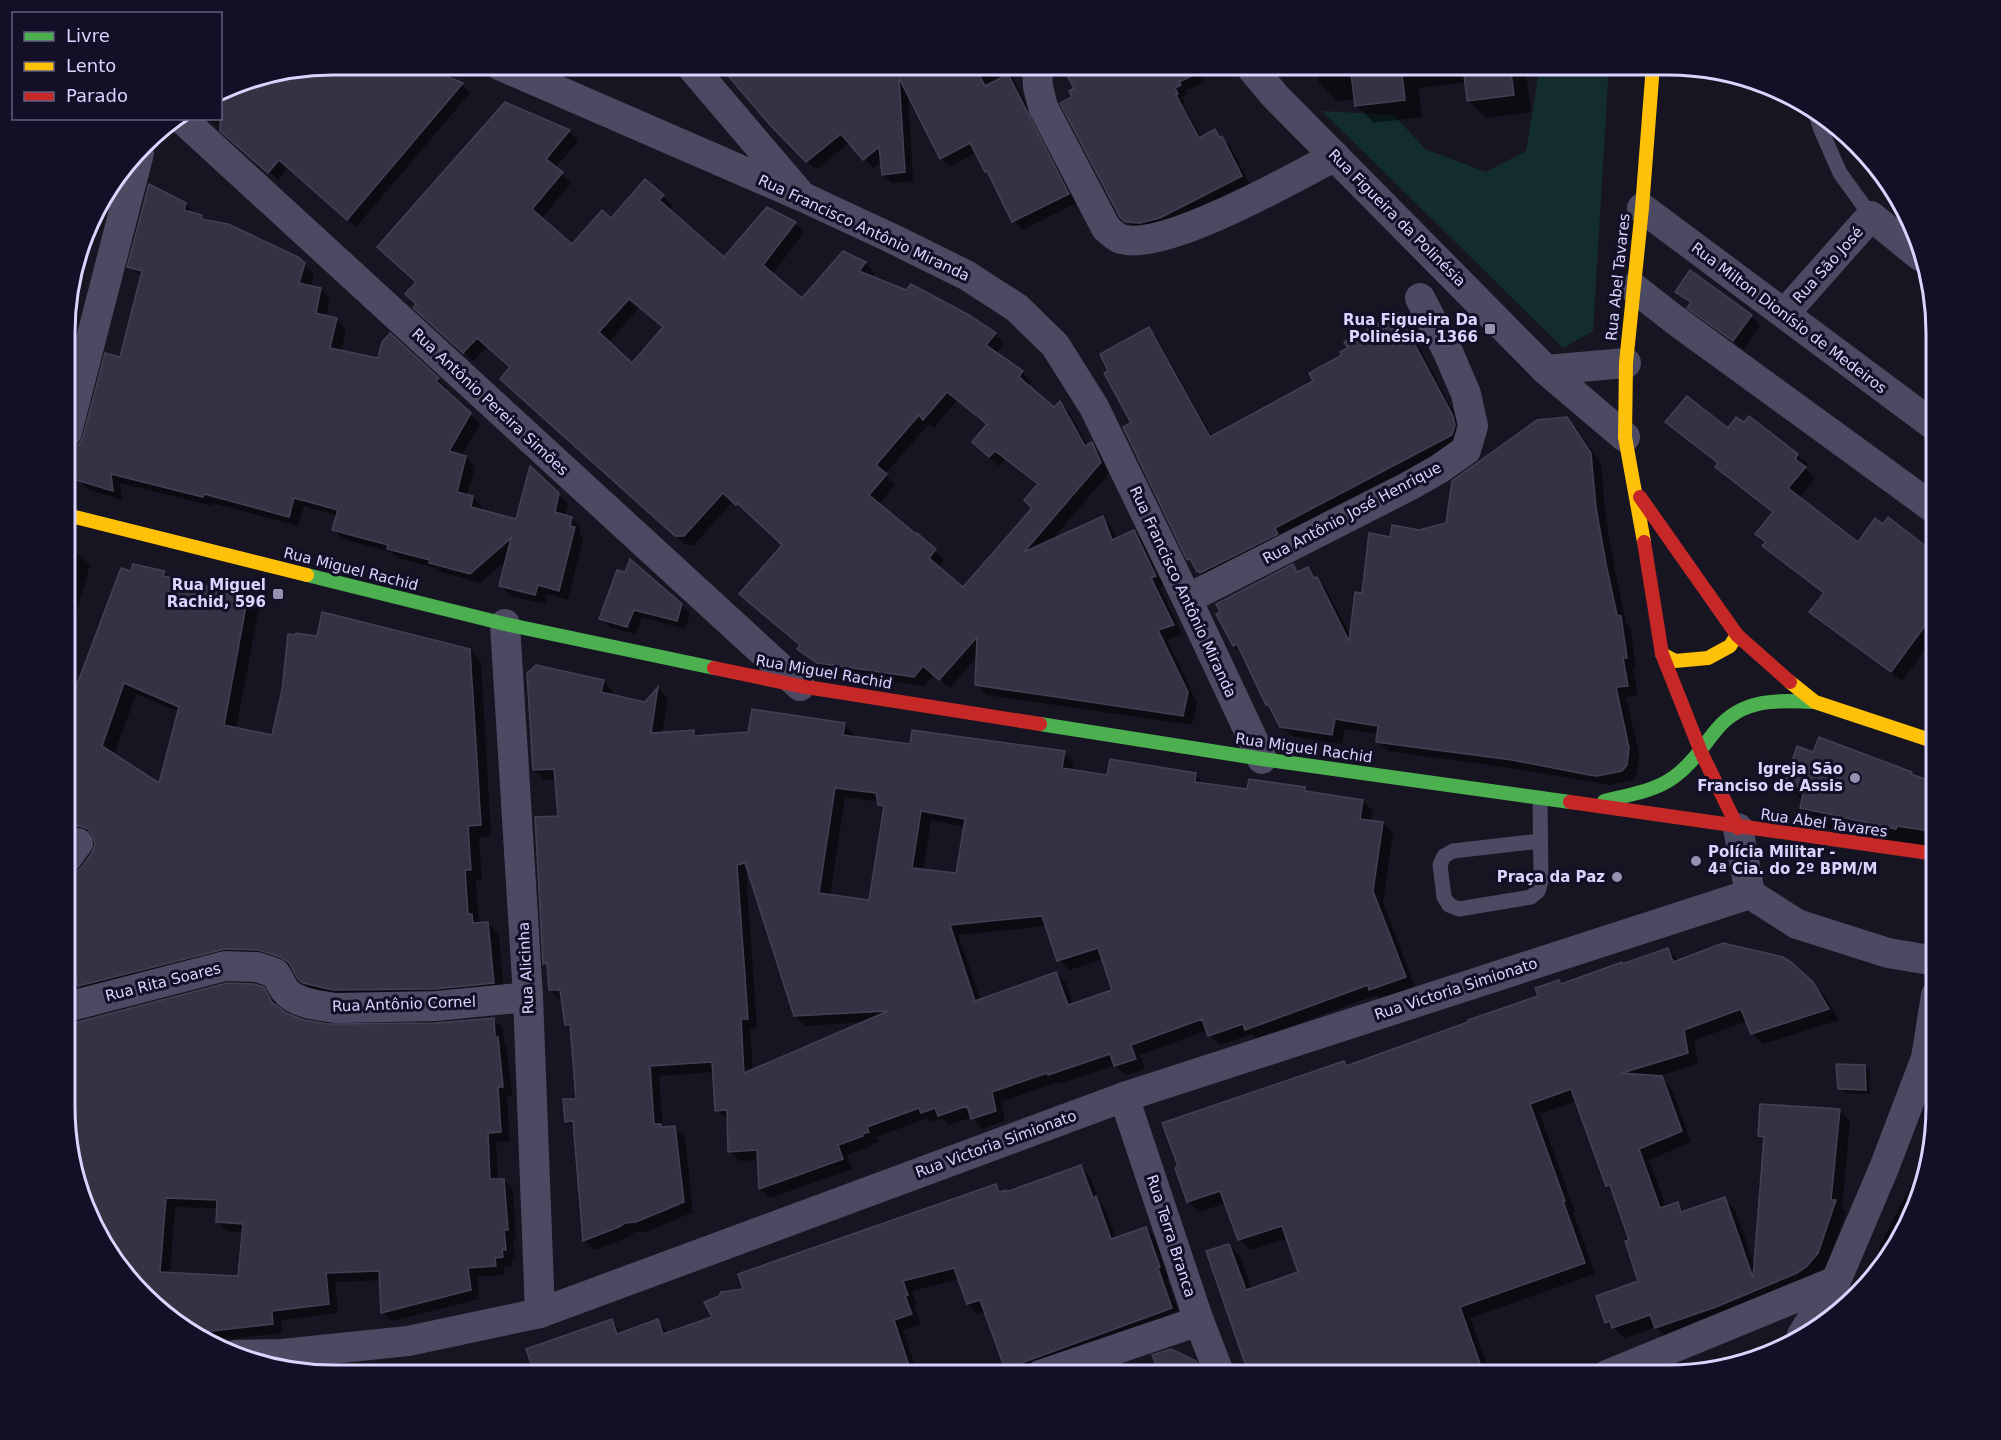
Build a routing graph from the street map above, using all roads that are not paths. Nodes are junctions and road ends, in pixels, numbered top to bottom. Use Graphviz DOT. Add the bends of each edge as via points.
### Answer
graph roads {
  1 [pos="524,75"];
  2 [pos="699,75"];
  3 [pos="1037,75"];
  4 [pos="1258,75"];
  5 [pos="1652,75"];
  6 [pos="185,122"];
  7 [pos="1819,124"];
  8 [pos="1335,156"];
  9 [pos="135,167"];
  10 [pos="803,197"];
  11 [pos="1642,208"];
  12 [pos="1871,216"];
  13 [pos="1912,249"];
  14 [pos="1634,288"];
  15 [pos="1420,298"];
  16 [pos="1785,313"];
  17 [pos="1626,363"];
  18 [pos="1546,370"];
  19 [pos="75,401"];
  20 [pos="1926,419"];
  21 [pos="1625,436"];
  22 [pos="1636,491"];
  23 [pos="1926,503"];
  24 [pos="75,517"];
  25 [pos="1187,599"];
  26 [pos="505,624"];
  27 [pos="1737,635"];
  28 [pos="1662,654"];
  29 [pos="800,686"];
  30 [pos="1815,702"];
  31 [pos="1926,739"];
  32 [pos="1701,752"];
  33 [pos="1262,759"];
  34 [pos="1540,798"];
  35 [pos="1587,804"];
  36 [pos="1738,828"];
  37 [pos="1540,841"];
  38 [pos="1926,853"];
  39 [pos="1750,894"];
  40 [pos="1926,959"];
  41 [pos="284,990"];
  42 [pos="528,997"];
  43 [pos="75,1005"];
  44 [pos="1926,1071"];
  45 [pos="1124,1097"];
  46 [pos="1848,1285"];
  47 [pos="540,1313"];
  48 [pos="1820,1316"];
  49 [pos="1199,1321"];
  50 [pos="261,1354"];
  51 [pos="1069,1365"];
  52 [pos="1216,1365"];
  53 [pos="1635,1365"];
  1 -- 10 [label="street, Rua Francisco Antônio Miranda"];
  2 -- 10 [label="street"];
  3 -- 8 [label="street" via="1043,107 1106,228 1119,239 1167,236 1280,186"];
  4 -- 8 [label="street, Rua Figueira da Polinésia"];
  5 -- 11 [label="main road, Rua Abel Tavares"];
  6 -- 29 [label="street, Rua Antônio Pereira Simões"];
  7 -- 12 [label="lane, Rua São José" via="1840,173"];
  8 -- 18 [label="street, Rua Figueira da Polinésia"];
  9 -- 19 [label="street"];
  10 -- 25 [label="street, Rua Francisco Antônio Miranda" via="966,275 1017,308 1055,345 1094,406"];
  11 -- 14 [label="main road, Rua Abel Tavares"];
  11 -- 16 [label="street, Rua Milton Dionísio de Medeiros"];
  12 -- 13 [label="street, Rua São José"];
  12 -- 16 [label="street, Rua São José"];
  14 -- 17 [label="main road, Rua Abel Tavares"];
  14 -- 23 [label="street"];
  15 -- 25 [label="street, Rua Antônio José Henrique" via="1466,394 1473,426 1466,450 1409,486"];
  16 -- 20 [label="street, Rua Milton Dionísio de Medeiros"];
  17 -- 18 [label="street"];
  17 -- 21 [label="main road, Rua Abel Tavares"];
  18 -- 21 [label="street, Rua Figueira da Polinésia"];
  21 -- 22 [label="main road, Rua Abel Tavares"];
  22 -- 27 [label="main road, Rua Abel Tavares"];
  22 -- 28 [label="main road, Rua Abel Tavares"];
  24 -- 26 [label="main road, Rua Miguel Rachid"];
  25 -- 33 [label="street, Rua Francisco Antônio Miranda"];
  26 -- 29 [label="main road, Rua Miguel Rachid"];
  26 -- 42 [label="street, Rua Alicinha"];
  27 -- 28 [label="main road" via="1730,646 1708,658 1675,661"];
  27 -- 30 [label="main road, Rua Abel Tavares"];
  28 -- 32 [label="main road, Rua Abel Tavares"];
  29 -- 33 [label="main road, Rua Miguel Rachid"];
  30 -- 31 [label="main road, Rua Abel Tavares"];
  30 -- 32 [label="main road, Rua Miguel Rachid" via="1780,700 1751,704 1735,711"];
  32 -- 35 [label="main road, Rua Miguel Rachid" via="1674,777 1645,792"];
  32 -- 36 [label="main road, Rua Abel Tavares"];
  33 -- 34 [label="main road, Rua Miguel Rachid"];
  34 -- 35 [label="main road, Rua Miguel Rachid"];
  34 -- 37 [label="lane"];
  35 -- 36 [label="main road, Rua Miguel Rachid"];
  36 -- 38 [label="main road, Rua Abel Tavares"];
  36 -- 39 [label="street"];
  37 -- 37 [label="lane" via="1541,881 1531,897 1459,909 1449,905 1444,897 1440,865 1444,856 1453,851"];
  39 -- 40 [label="street" via="1797,924 1888,952"];
  39 -- 45 [label="street, Rua Victoria Simionato"];
  41 -- 42 [label="street, Rua Antônio Cornel" via="307,1003 337,1008 436,1006"];
  41 -- 43 [label="street, Rua Rita Soares" via="275,973 268,969 225,966"];
  42 -- 47 [label="street, Rua Alicinha"];
  44 -- 46 [label="street" via="1884,1168"];
  45 -- 47 [label="street, Rua Victoria Simionato"];
  45 -- 49 [label="street, Rua Terra Branca"];
  46 -- 48 [label="street"];
  46 -- 53 [label="street"];
  47 -- 50 [label="street, Rua Victoria Simionato" via="408,1341"];
  49 -- 51 [label="street"];
  49 -- 52 [label="street, Rua Terra Branca"];
}
